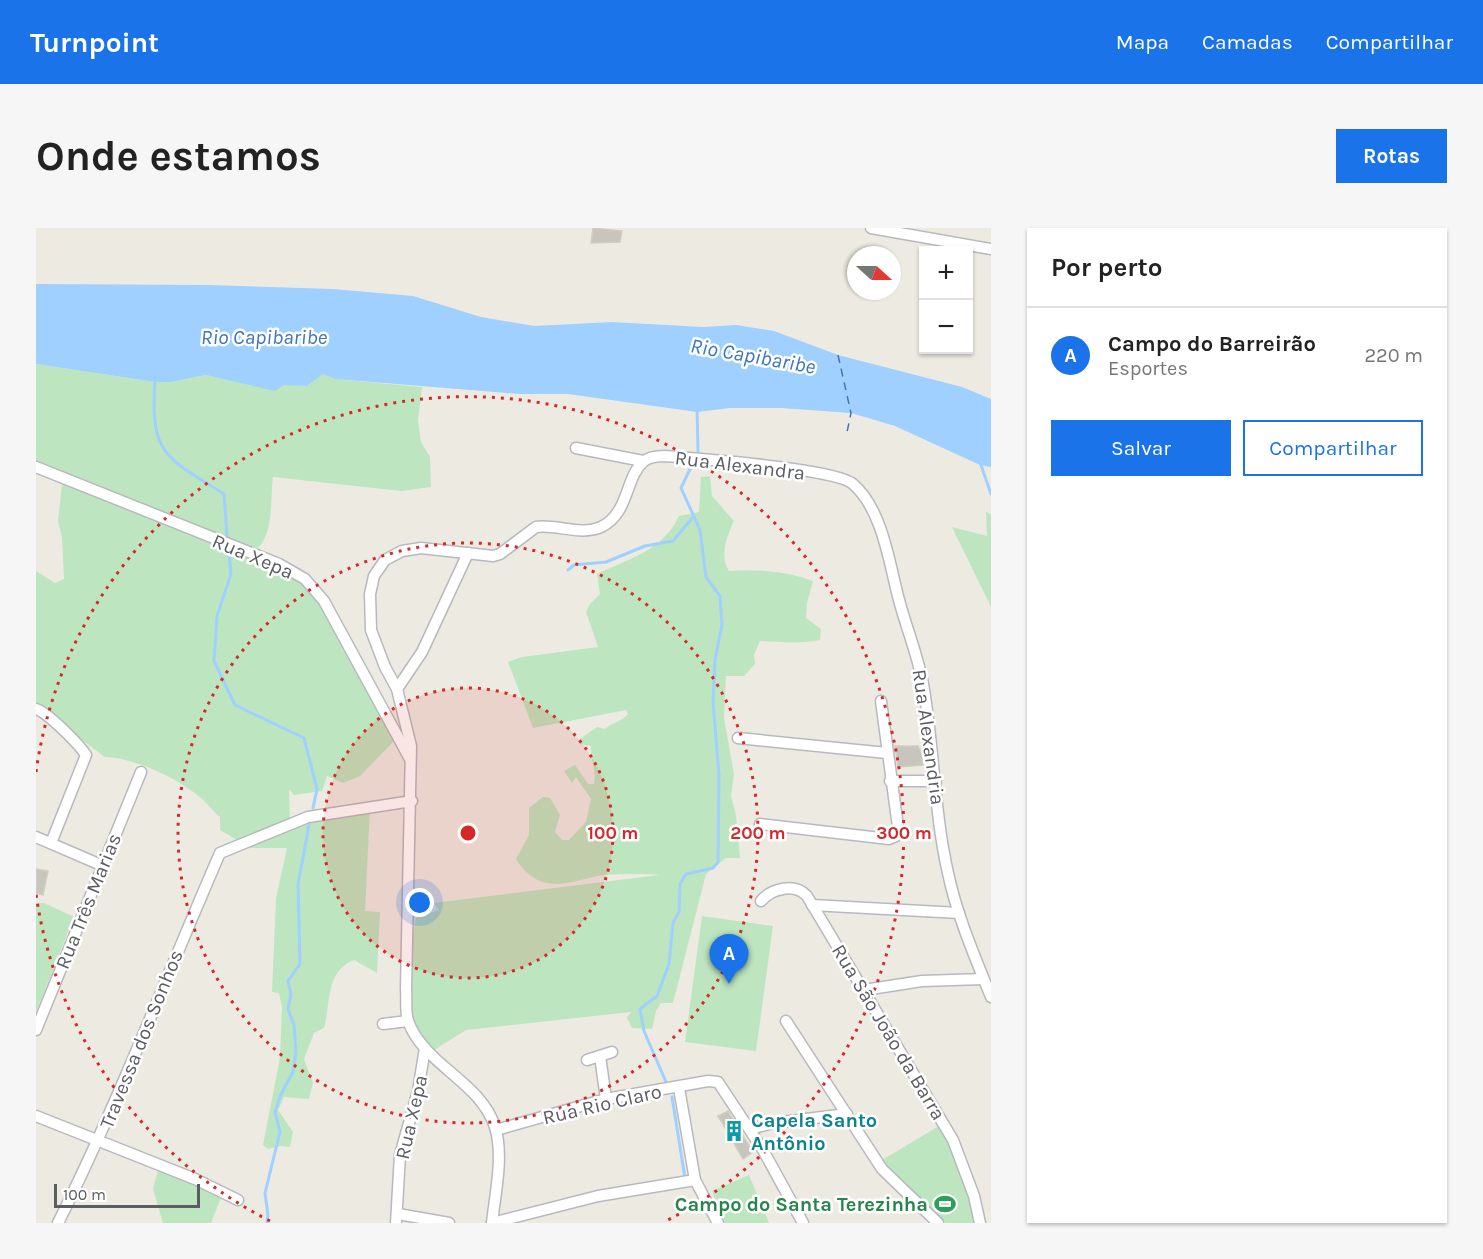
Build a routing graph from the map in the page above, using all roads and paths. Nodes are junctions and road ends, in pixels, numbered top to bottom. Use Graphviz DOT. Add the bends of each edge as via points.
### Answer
graph roads {
  1 [pos="871,228"];
  2 [pos="991,249"];
  3 [pos="576,448"];
  4 [pos="643,461"];
  5 [pos="36,467"];
  6 [pos="851,483"];
  7 [pos="468,553"];
  8 [pos="397,689"];
  9 [pos="881,701"];
  10 [pos="36,709"];
  11 [pos="738,738"];
  12 [pos="887,753"];
  13 [pos="412,763"];
  14 [pos="141,772"];
  15 [pos="891,781"];
  16 [pos="936,781"];
  17 [pos="412,801"];
  18 [pos="759,824"];
  19 [pos="36,837"];
  20 [pos="51,843"];
  21 [pos="101,865"];
  22 [pos="761,902"];
  23 [pos="812,905"];
  24 [pos="959,913"];
  25 [pos="983,979"];
  26 [pos="864,990"];
  27 [pos="991,998"];
  28 [pos="408,1021"];
  29 [pos="786,1021"];
  30 [pos="383,1023"];
  31 [pos="36,1030"];
  32 [pos="425,1048"];
  33 [pos="612,1052"];
  34 [pos="600,1056"];
  35 [pos="587,1060"];
  36 [pos="679,1088"];
  37 [pos="606,1100"];
  38 [pos="847,1114"];
  39 [pos="36,1116"];
  40 [pos="750,1129"];
  41 [pos="496,1130"];
  42 [pos="99,1141"];
  43 [pos="695,1179"];
  44 [pos="238,1200"];
  45 [pos="397,1218"];
  46 [pos="58,1223"];
  47 [pos="449,1223"];
  48 [pos="492,1223"];
  49 [pos="718,1223"];
  50 [pos="803,1223"];
  51 [pos="938,1223"];
  52 [pos="980,1223"];
  1 -- 2 [label="street"];
  3 -- 4 [label="street, Rua Alexandra"];
  4 -- 6 [label="street, Rua Alexandra" via="665,456 711,460 820,474"];
  4 -- 7 [label="street" via="618,512 600,527 536,527 500,554"];
  5 -- 13 [label="street, Rua Xepa" via="279,564 305,579 324,601"];
  6 -- 16 [label="street, Rua Alexandria" via="878,523 890,556 923,684"];
  7 -- 8 [label="street" via="422,652"];
  7 -- 8 [label="street" via="421,548 402,551 385,560 374,576 370,594 372,630"];
  8 -- 13 [label="street"];
  9 -- 12 [label="street"];
  10 -- 20 [label="street" via="51,716 86,755"];
  11 -- 12 [label="street"];
  12 -- 15 [label="street"];
  13 -- 17 [label="street"];
  14 -- 21 [label="street, Rua Três Marias"];
  15 -- 16 [label="street"];
  15 -- 18 [label="street" via="898,827 896,836 889,839"];
  16 -- 24 [label="street, Rua Alexandria" via="947,871"];
  17 -- 28 [label="street"];
  17 -- 42 [label="street, Travessa dos Sonhos" via="308,817 220,853"];
  19 -- 20 [label="street"];
  20 -- 21 [label="street"];
  21 -- 31 [label="street, Rua Três Marias"];
  22 -- 23 [label="street, Rua São João da Barra" via="771,894 795,887"];
  23 -- 24 [label="street"];
  23 -- 26 [label="street, Rua São João da Barra"];
  24 -- 25 [label="street, Rua Alexandria"];
  25 -- 26 [label="street" via="922,981"];
  25 -- 27 [label="street, Rua Alexandria"];
  26 -- 52 [label="street, Rua São João da Barra" via="953,1140"];
  28 -- 30 [label="street"];
  28 -- 32 [label="street"];
  29 -- 38 [label="street"];
  32 -- 41 [label="street" via="477,1099"];
  32 -- 45 [label="street, Rua Xepa" via="400,1155"];
  33 -- 34 [label="street"];
  34 -- 35 [label="street"];
  34 -- 37 [label="street"];
  36 -- 37 [label="street, Rua Rio Claro"];
  36 -- 40 [label="street, Rua Rio Claro" via="708,1081 723,1085"];
  36 -- 43 [label="street"];
  37 -- 41 [label="street, Rua Rio Claro"];
  38 -- 40 [label="street"];
  38 -- 51 [label="street" via="882,1170"];
  39 -- 42 [label="street"];
  40 -- 50 [label="street"];
  41 -- 48 [label="street"];
  42 -- 44 [label="street"];
  42 -- 46 [label="street, Travessa dos Sonhos"];
  43 -- 48 [label="street" via="598,1196"];
  43 -- 49 [label="street"];
  45 -- 47 [label="street"];
}
